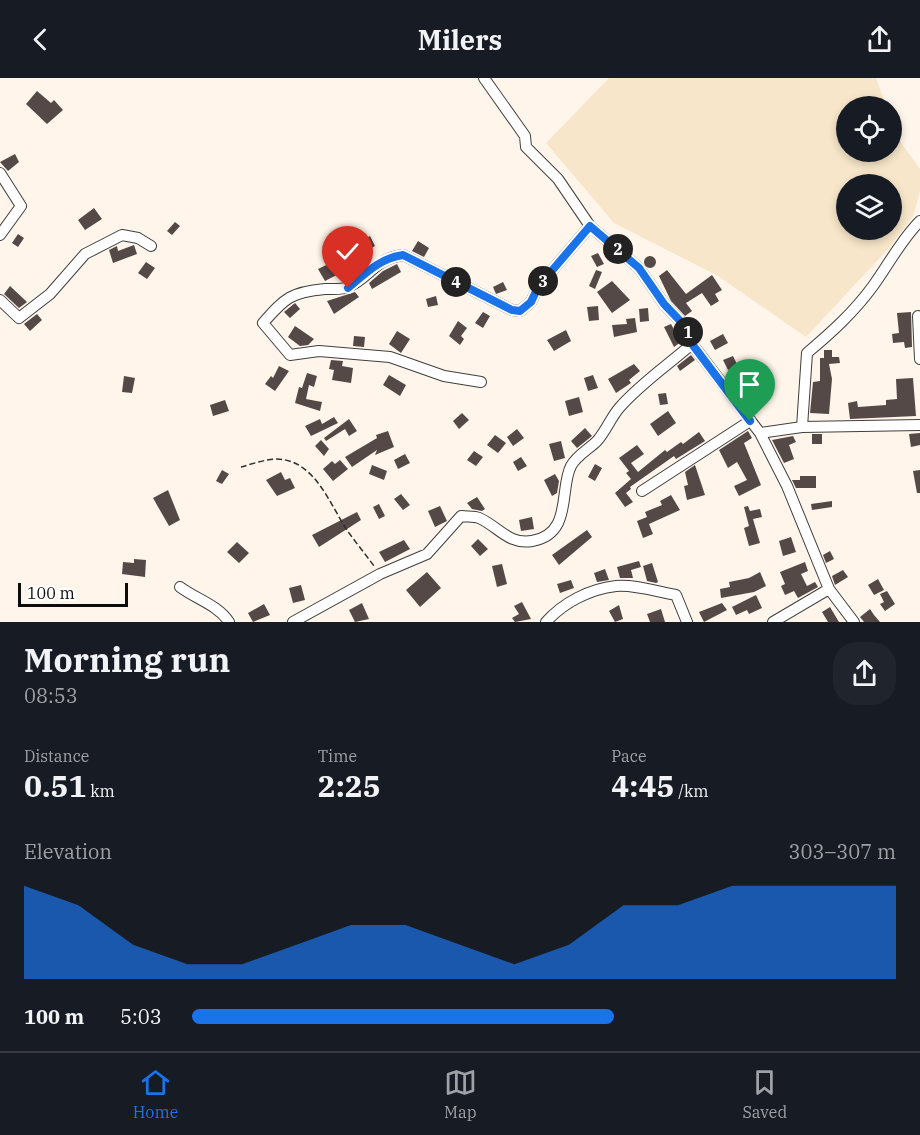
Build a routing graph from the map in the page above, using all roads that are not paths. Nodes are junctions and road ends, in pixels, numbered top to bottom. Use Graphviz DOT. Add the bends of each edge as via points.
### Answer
graph roads {
  1 [pos="484,78"];
  2 [pos="0,173"];
  3 [pos="920,221"];
  4 [pos="590,226"];
  5 [pos="0,235"];
  6 [pos="151,246"];
  7 [pos="0,300"];
  8 [pos="918,316"];
  9 [pos="692,344"];
  10 [pos="920,359"];
  11 [pos="481,382"];
  12 [pos="750,421"];
  13 [pos="920,425"];
  14 [pos="802,427"];
  15 [pos="760,433"];
  16 [pos="642,491"];
  17 [pos="180,587"];
  18 [pos="829,589"];
  19 [pos="228,622"];
  20 [pos="292,622"];
  21 [pos="546,622"];
  22 [pos="687,622"];
  23 [pos="773,622"];
  24 [pos="854,622"];
  1 -- 4 [label="street" via="525,136 526,147 558,179"];
  2 -- 5 [label="street" via="21,206"];
  3 -- 14 [label="street" via="846,320 807,353"];
  4 -- 9 [label="street" via="639,268 685,326"];
  4 -- 11 [label="street" via="520,311 403,255 390,256 378,263 348,288 295,292 263,323 290,355 319,351 390,357 444,376"];
  6 -- 7 [label="street" via="122,235 86,254 50,294 19,318"];
  8 -- 10 [label="street"];
  9 -- 12 [label="street"];
  9 -- 20 [label="street" via="620,407 599,440 572,464 566,477 565,507 545,536 532,541 518,540 502,535 478,518 461,516 427,554 380,574"];
  12 -- 15 [label="street"];
  12 -- 16 [label="street"];
  13 -- 14 [label="street"];
  14 -- 15 [label="street"];
  15 -- 18 [label="street" via="787,486"];
  17 -- 19 [label="street" via="217,608"];
  18 -- 23 [label="street"];
  18 -- 24 [label="street"];
  21 -- 22 [label="street" via="559,607 616,586 676,595"];
}
